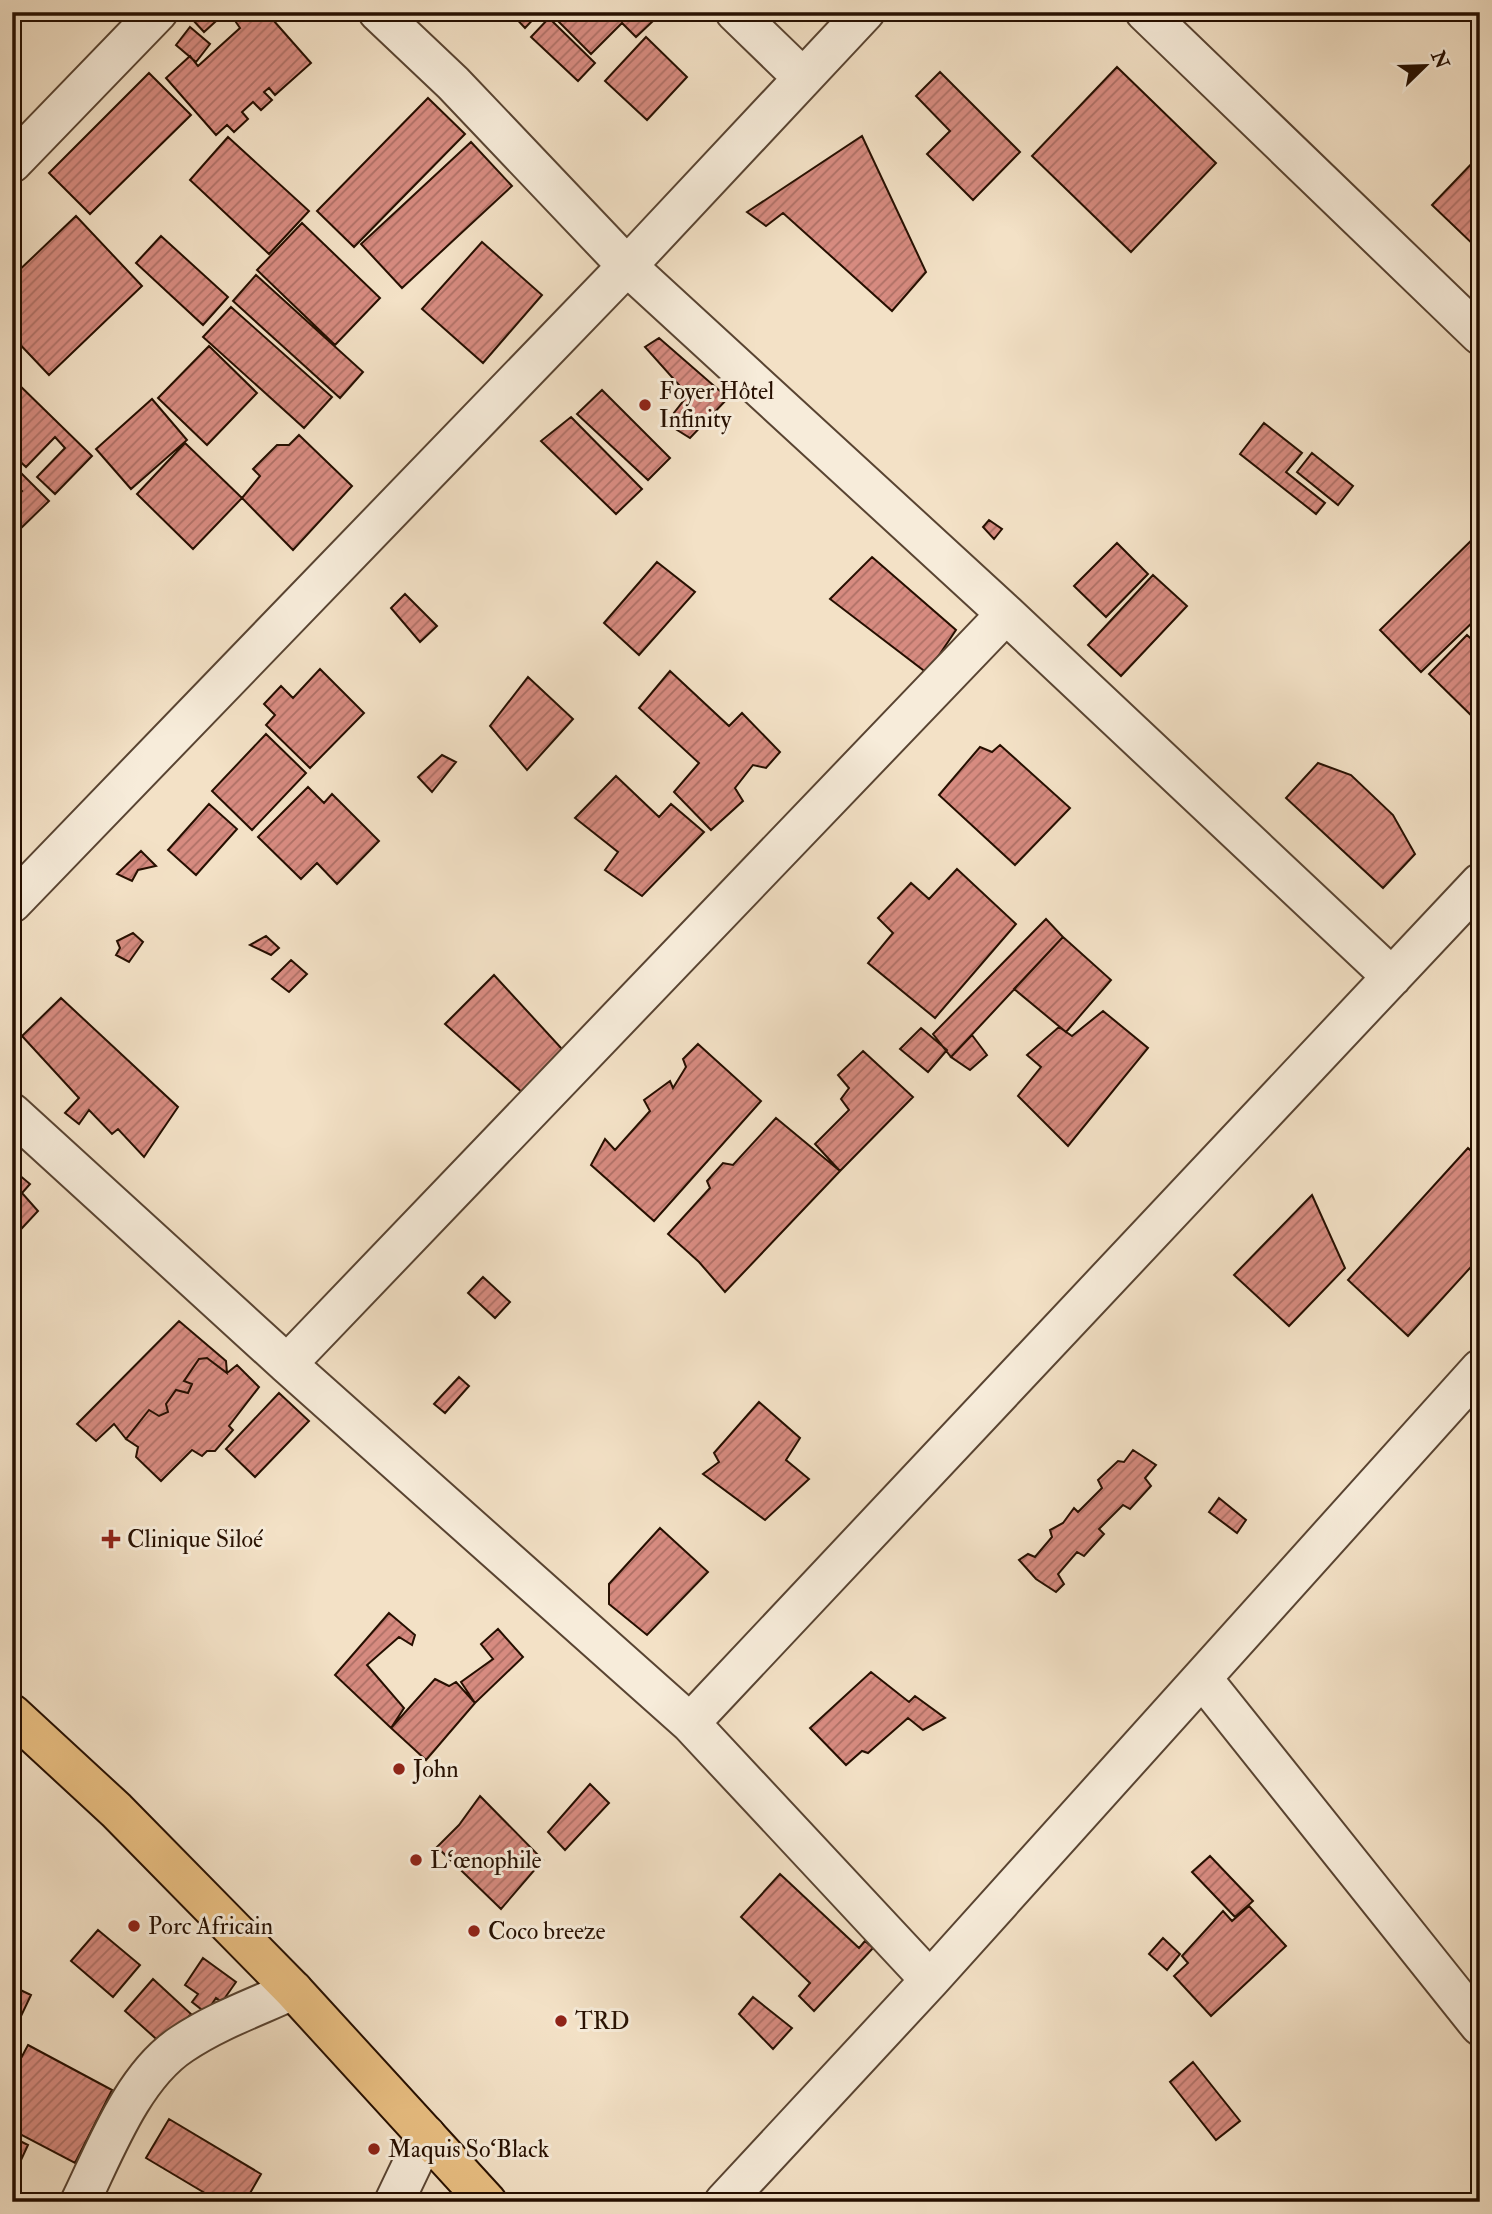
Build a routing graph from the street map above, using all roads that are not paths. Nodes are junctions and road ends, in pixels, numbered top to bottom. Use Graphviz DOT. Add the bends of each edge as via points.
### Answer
graph roads {
  1 [pos="158,12"];
  2 [pos="378,12"];
  3 [pos="735,12"];
  4 [pos="865,12"];
  5 [pos="1145,12"];
  6 [pos="802,77"];
  7 [pos="12,163"];
  8 [pos="627,266"];
  9 [pos="1480,335"];
  10 [pos="1006,614"];
  11 [pos="1480,883"];
  12 [pos="12,903"];
  13 [pos="1392,977"];
  14 [pos="12,1113"];
  15 [pos="287,1364"];
  16 [pos="1480,1369"];
  17 [pos="1202,1678"];
  18 [pos="12,1714"];
  19 [pos="690,1723"];
  20 [pos="930,1980"];
  21 [pos="293,1990"];
  22 [pos="1480,2026"];
  23 [pos="426,2135"];
  24 [pos="80,2202"];
  25 [pos="394,2202"];
  26 [pos="486,2202"];
  27 [pos="724,2202"];
  1 -- 7 [label="street"];
  2 -- 8 [label="street" via="453,83"];
  3 -- 6 [label="street"];
  4 -- 6 [label="street"];
  5 -- 9 [label="street"];
  6 -- 8 [label="street"];
  8 -- 10 [label="street"];
  8 -- 12 [label="street"];
  10 -- 13 [label="street"];
  10 -- 15 [label="street"];
  11 -- 13 [label="street"];
  13 -- 19 [label="street"];
  14 -- 15 [label="street"];
  15 -- 19 [label="street"];
  16 -- 17 [label="street"];
  17 -- 20 [label="street"];
  17 -- 22 [label="street"];
  18 -- 21 [label="main road" via="116,1810"];
  19 -- 20 [label="street"];
  20 -- 27 [label="street"];
  21 -- 23 [label="main road"];
  21 -- 24 [label="street" via="180,2045 151,2073 122,2116"];
  23 -- 25 [label="street"];
  23 -- 26 [label="main road"];
}
